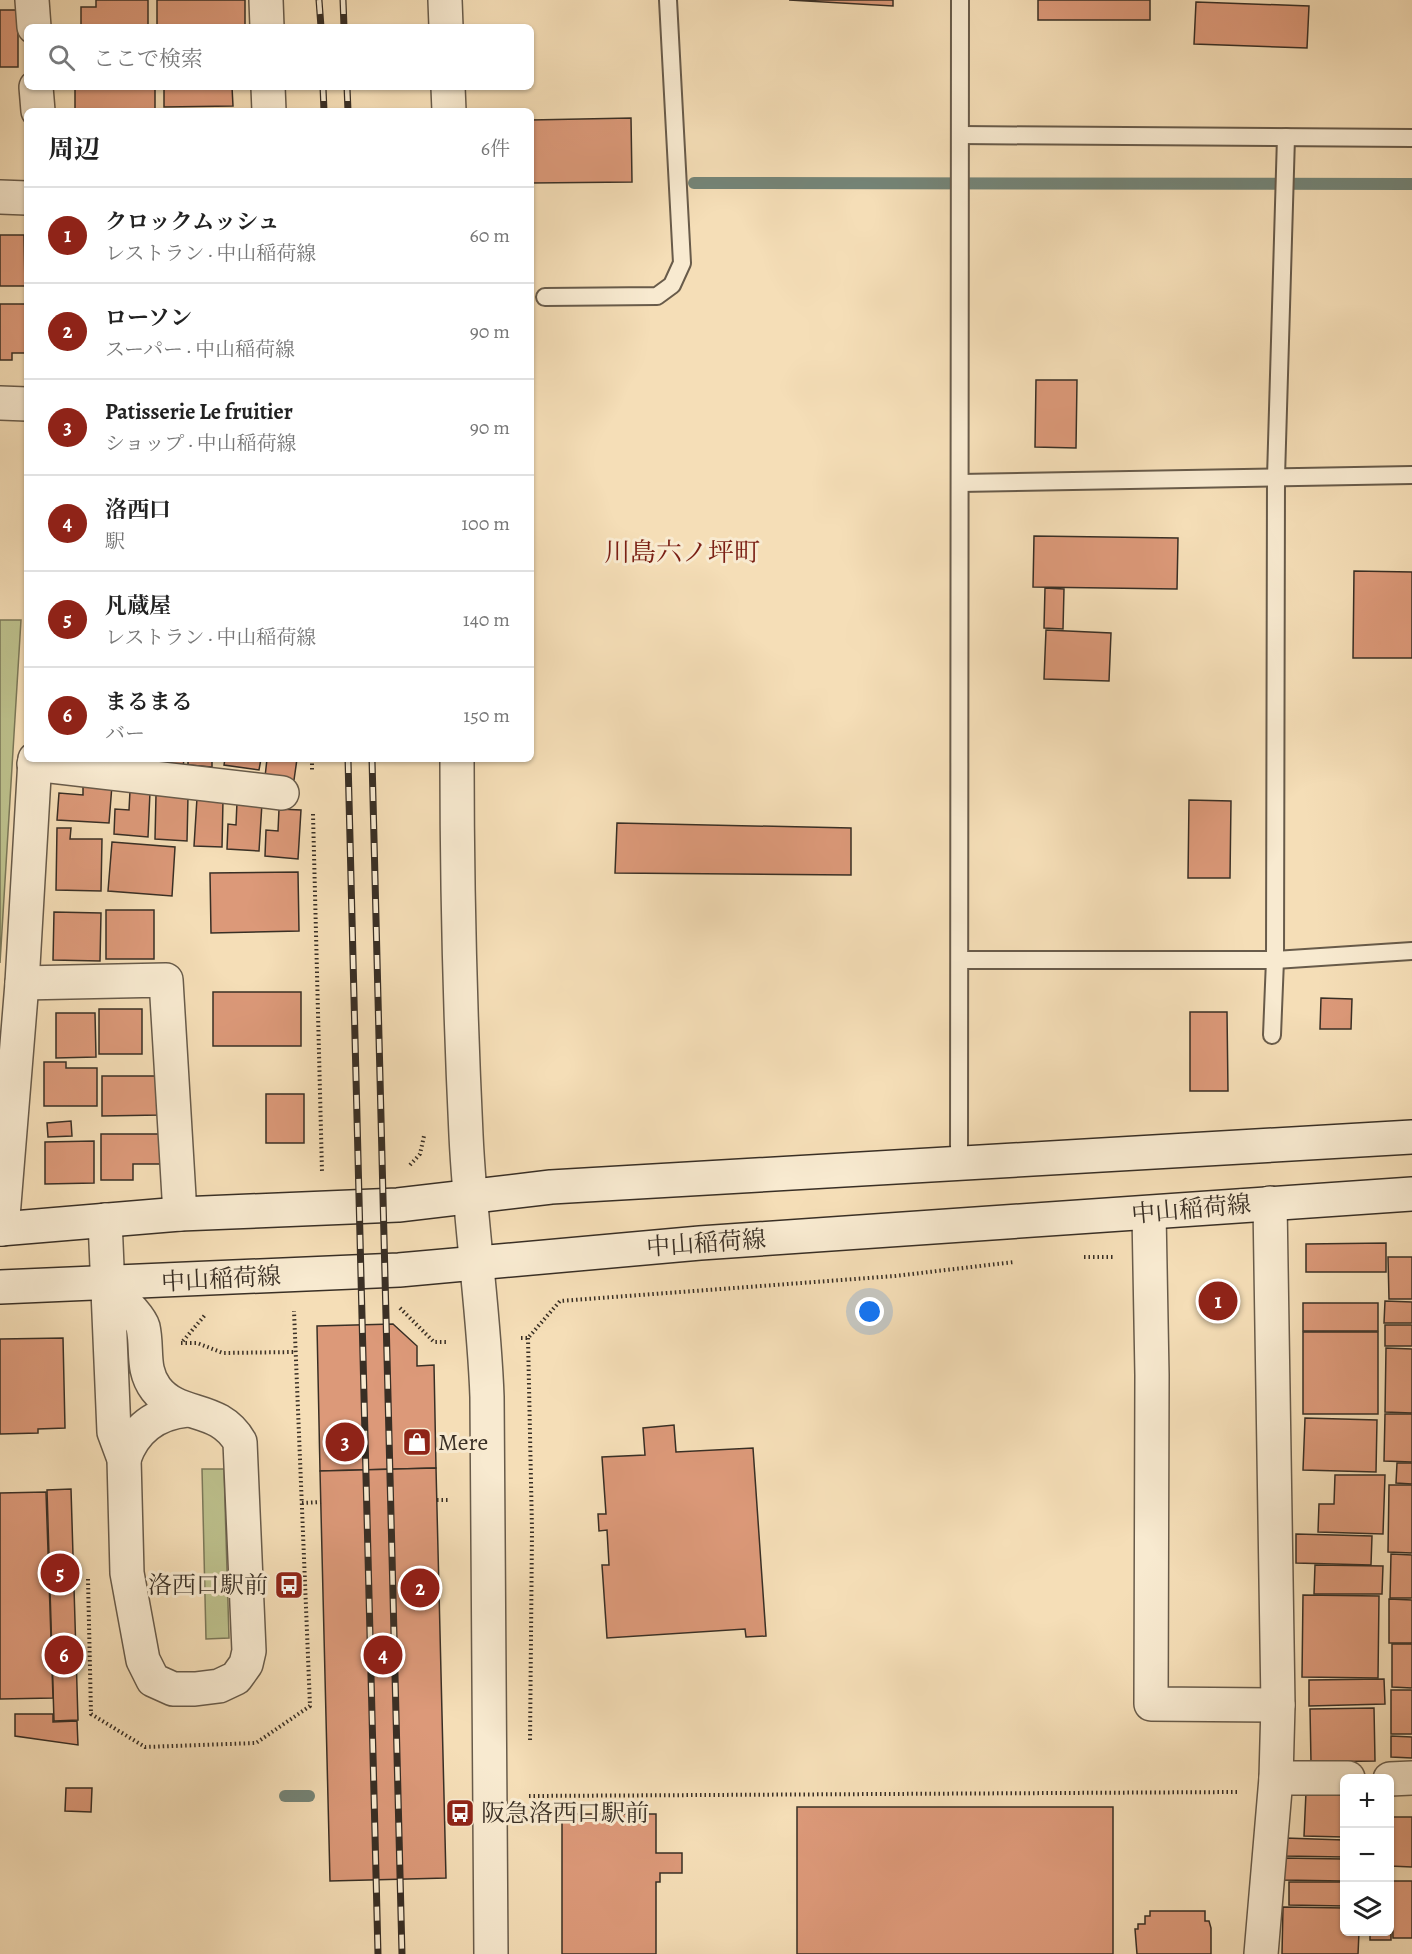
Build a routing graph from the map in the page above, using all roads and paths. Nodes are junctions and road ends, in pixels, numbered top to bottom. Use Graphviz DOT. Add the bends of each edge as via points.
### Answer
graph roads {
  1 [pos="32,0"];
  2 [pos="266,0"];
  3 [pos="445,0"];
  4 [pos="668,0"];
  5 [pos="960,0"];
  6 [pos="34,24"];
  7 [pos="267,24"];
  8 [pos="446,24"];
  9 [pos="36,90"];
  10 [pos="268,90"];
  11 [pos="448,90"];
  12 [pos="38,108"];
  13 [pos="269,108"];
  14 [pos="449,108"];
  15 [pos="961,135"];
  16 [pos="1286,138"];
  17 [pos="1412,138"];
  18 [pos="0,197"];
  19 [pos="24,198"];
  20 [pos="545,297"];
  21 [pos="0,403"];
  22 [pos="24,404"];
  23 [pos="1412,475"];
  24 [pos="1276,477"];
  25 [pos="960,483"];
  26 [pos="34,762"];
  27 [pos="312,762"];
  28 [pos="457,762"];
  29 [pos="313,782"];
  30 [pos="282,793"];
  31 [pos="313,806"];
  32 [pos="1412,951"];
  33 [pos="960,960"];
  34 [pos="1275,960"];
  35 [pos="22,983"];
  36 [pos="1272,1035"];
  37 [pos="1412,1137"];
  38 [pos="959,1164"];
  39 [pos="322,1180"];
  40 [pos="3,1185"];
  41 [pos="1412,1194"];
  42 [pos="470,1197"];
  43 [pos="1270,1203"];
  44 [pos="1149,1213"];
  45 [pos="180,1214"];
  46 [pos="105,1220"];
  47 [pos="1,1229"];
  48 [pos="1150,1256"];
  49 [pos="1078,1257"];
  50 [pos="1020,1261"];
  51 [pos="476,1263"];
  52 [pos="107,1284"];
  53 [pos="0,1287"];
  54 [pos="388,1308"];
  55 [pos="306,1310"];
  56 [pos="283,1311"];
  57 [pos="294,1311"];
  58 [pos="217,1314"];
  59 [pos="514,1338"];
  60 [pos="528,1338"];
  61 [pos="452,1342"];
  62 [pos="173,1343"];
  63 [pos="181,1343"];
  64 [pos="296,1352"];
  65 [pos="187,1410"];
  66 [pos="124,1459"];
  67 [pos="437,1500"];
  68 [pos="448,1500"];
  69 [pos="321,1502"];
  70 [pos="302,1503"];
  71 [pos="88,1571"];
  72 [pos="1278,1705"];
  73 [pos="530,1750"];
  74 [pos="1412,1778"];
  75 [pos="1394,1779"];
  76 [pos="1340,1780"];
  77 [pos="530,1785"];
  78 [pos="1276,1785"];
  79 [pos="529,1796"];
  80 [pos="529,1808"];
  81 [pos="491,1954"];
  82 [pos="1261,1954"];
  1 -- 6 [label="street"];
  2 -- 7 [label="street"];
  3 -- 8 [label="street"];
  4 -- 20 [label="lane" via="682,263 672,285 657,296"];
  5 -- 15 [label="lane"];
  9 -- 12 [label="street"];
  10 -- 13 [label="street"];
  11 -- 14 [label="street"];
  15 -- 16 [label="lane"];
  15 -- 25 [label="lane"];
  16 -- 17 [label="lane"];
  16 -- 24 [label="lane"];
  18 -- 19 [label="street"];
  21 -- 22 [label="street"];
  23 -- 24 [label="lane"];
  24 -- 25 [label="lane"];
  24 -- 34 [label="lane"];
  25 -- 33 [label="lane"];
  26 -- 30 [label="street"];
  26 -- 35 [label="street"];
  27 -- 29 [label="path"];
  28 -- 42 [label="street"];
  31 -- 39 [label="path"];
  32 -- 34 [label="lane"];
  33 -- 34 [label="lane"];
  33 -- 38 [label="lane"];
  34 -- 36 [label="lane"];
  35 -- 40 [label="street"];
  35 -- 45 [label="street" via="166,980"];
  37 -- 38 [label="street"];
  38 -- 42 [label="street" via="551,1187"];
  40 -- 47 [label="street"];
  41 -- 43 [label="street, 中山稲荷線"];
  42 -- 45 [label="street" via="398,1205"];
  42 -- 51 [label="street"];
  43 -- 44 [label="street, 中山稲荷線"];
  43 -- 72 [label="street"];
  44 -- 48 [label="street"];
  44 -- 51 [label="street, 中山稲荷線" via="700,1243"];
  45 -- 46 [label="street"];
  46 -- 47 [label="street"];
  46 -- 52 [label="street"];
  48 -- 49 [label="path"];
  48 -- 72 [label="street" via="1151,1704"];
  50 -- 60 [label="path" via="895,1275 560,1301"];
  51 -- 52 [label="street, 中山稲荷線"];
  51 -- 81 [label="street" via="488,1397"];
  52 -- 53 [label="street, 中山稲荷線"];
  52 -- 65 [label="street" via="143,1325 145,1368 157,1390"];
  52 -- 66 [label="street" via="114,1432"];
  54 -- 61 [label="path" via="400,1307 434,1342"];
  55 -- 57 [label="path"];
  56 -- 57 [label="path"];
  57 -- 64 [label="path"];
  58 -- 63 [label="path" via="206,1314"];
  59 -- 60 [label="path"];
  60 -- 73 [label="path" via="532,1530"];
  62 -- 63 [label="path"];
  63 -- 64 [label="path" via="197,1343 223,1353"];
  64 -- 70 [label="path"];
  65 -- 66 [label="street" via="162,1415 148,1423 129,1444"];
  65 -- 66 [label="street" via="225,1423 240,1442 249,1651 236,1678 219,1686 173,1689 153,1680 143,1660 127,1573"];
  67 -- 68 [label="path"];
  69 -- 70 [label="path"];
  70 -- 71 [label="path" via="310,1706 256,1743 145,1747 91,1714"];
  72 -- 78 [label="street"];
  74 -- 75 [label="street"];
  76 -- 78 [label="street"];
  77 -- 79 [label="path"];
  78 -- 79 [label="path"];
  78 -- 82 [label="street"];
  79 -- 80 [label="path"];
}
